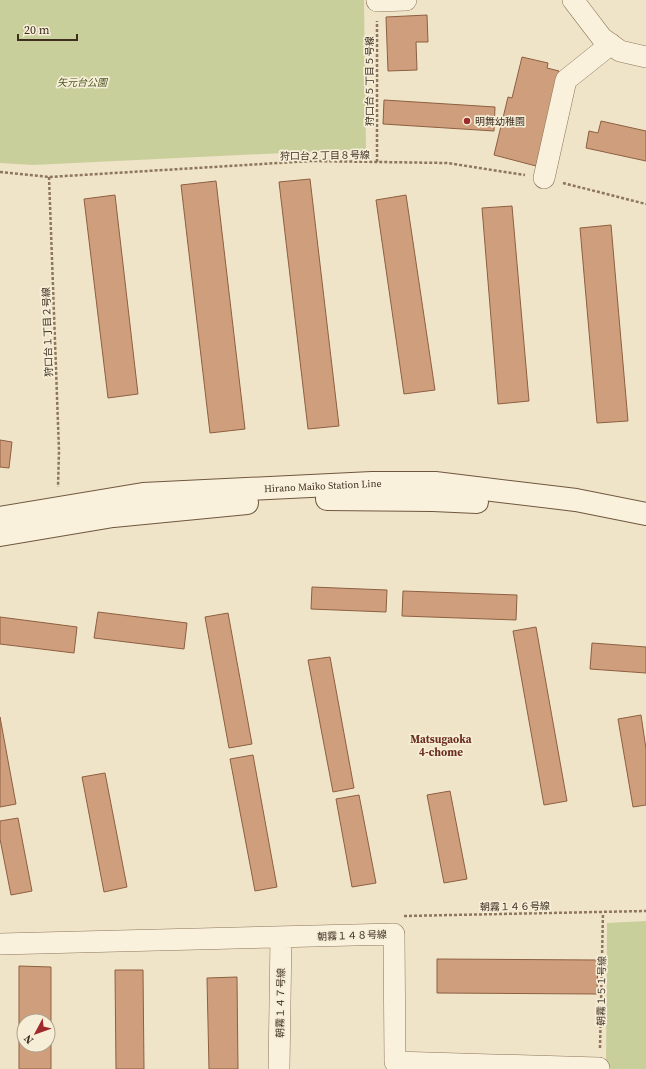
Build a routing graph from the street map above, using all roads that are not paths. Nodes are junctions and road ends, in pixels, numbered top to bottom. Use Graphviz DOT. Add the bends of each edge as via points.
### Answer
graph roads {
  1 [pos="406,0"];
  2 [pos="573,0"];
  3 [pos="377,1"];
  4 [pos="611,44"];
  5 [pos="646,57"];
  6 [pos="544,178"];
  7 [pos="646,514"];
  8 [pos="0,518"];
  9 [pos="646,526"];
  10 [pos="0,535"];
  11 [pos="281,937"];
  12 [pos="0,944"];
  13 [pos="599,1068"];
  14 [pos="279,1069"];
  1 -- 3 [label="street"];
  2 -- 4 [label="street" via="602,38"];
  4 -- 5 [label="street" via="620,51"];
  4 -- 6 [label="street" via="566,80"];
  7 -- 8 [label="main road, Hirano Maiko Station Line" via="576,500 435,483 372,483 144,494"];
  9 -- 10 [label="main road, Hirano Maiko Station Line" via="577,511 509,503 287,499 113,516"];
  11 -- 12 [label="street, 朝霧１４８号線"];
  11 -- 13 [label="street, 朝霧１４８号線" via="394,934 395,1062"];
  11 -- 14 [label="street, 朝霧１４７号線"];
}
